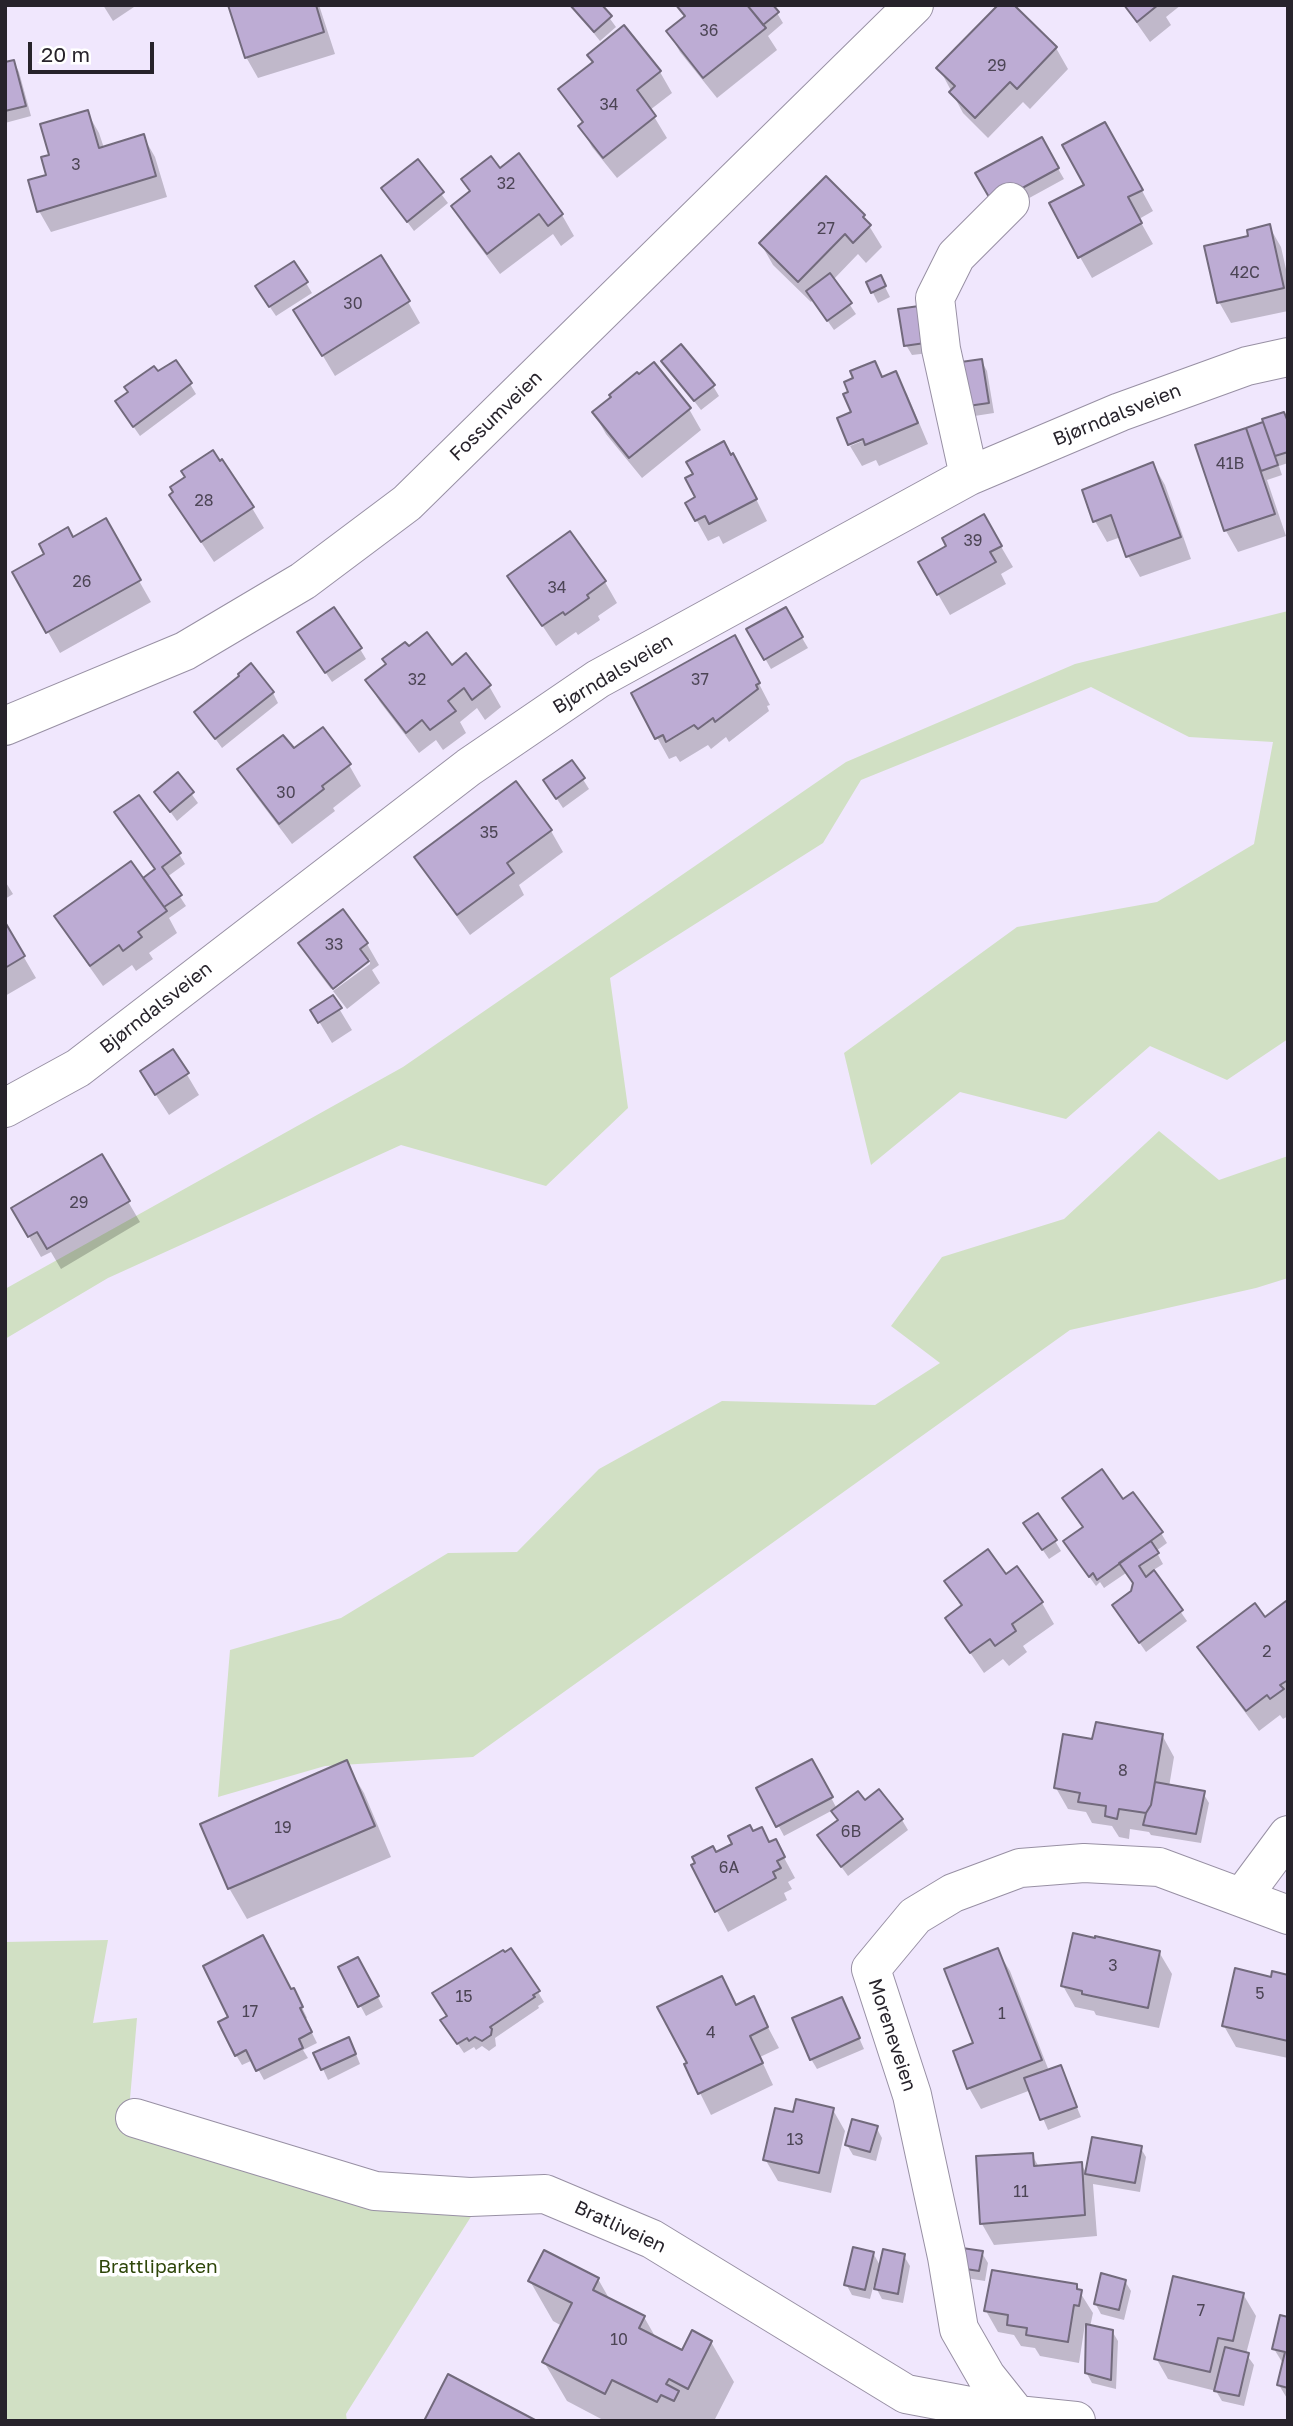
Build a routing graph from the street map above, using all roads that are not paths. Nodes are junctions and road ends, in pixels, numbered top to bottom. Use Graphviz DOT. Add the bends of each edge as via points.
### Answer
graph roads {
  1 [pos="914,5"];
  2 [pos="1010,202"];
  3 [pos="1288,357"];
  4 [pos="969,476"];
  5 [pos="5,726"];
  6 [pos="5,1108"];
  7 [pos="1288,1835"];
  8 [pos="1242,1897"];
  9 [pos="1288,1914"];
  10 [pos="135,2118"];
  11 [pos="1017,2415"];
  12 [pos="1076,2421"];
  1 -- 5 [label="street, Fossumveien" via="407,503 303,581 185,651"];
  2 -- 4 [label="street" via="956,256 935,298 941,349"];
  3 -- 4 [label="street, Bjørndalsveien" via="1247,366 1120,412"];
  4 -- 6 [label="street, Bjørndalsveien" via="598,679 469,766 78,1068"];
  7 -- 8 [label="street"];
  8 -- 9 [label="street, Moreneveien"];
  8 -- 11 [label="street, Moreneveien" via="1159,1867 1084,1863 1020,1868 953,1893 915,1916 871,1969 912,2095 959,2329 986,2376"];
  10 -- 11 [label="street, Bratliveien" via="374,2191 470,2197 545,2194 652,2239 906,2394"];
  11 -- 12 [label="street, Bratliveien"];
}
